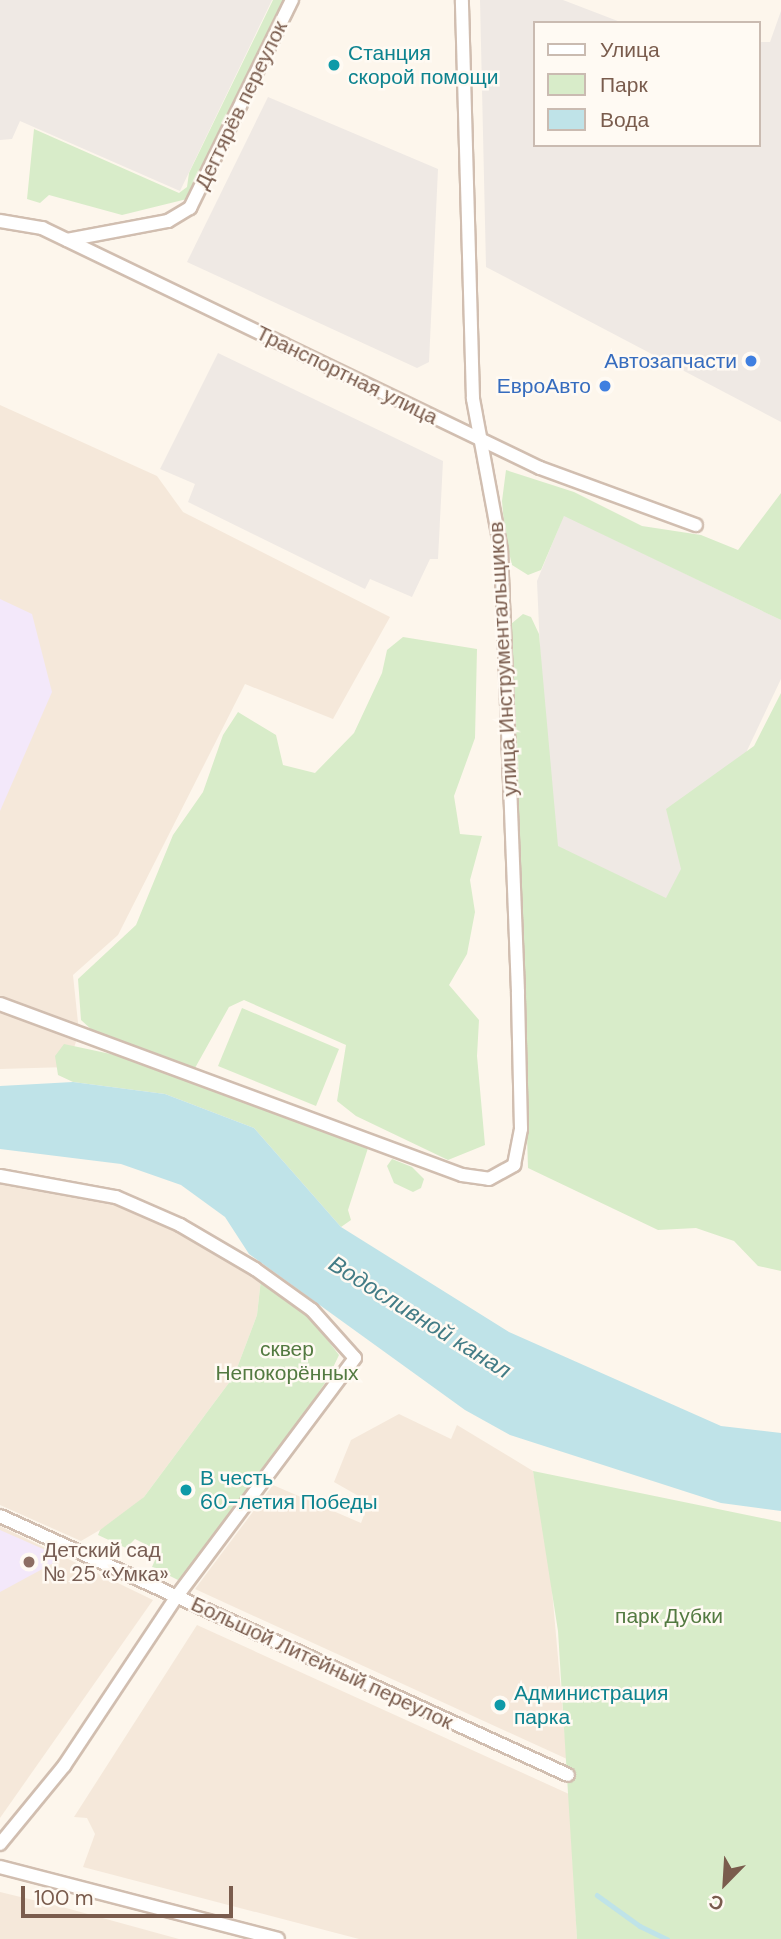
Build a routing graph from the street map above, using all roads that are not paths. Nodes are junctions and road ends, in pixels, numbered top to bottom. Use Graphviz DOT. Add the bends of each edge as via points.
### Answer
graph roads {
  1 [pos="292,0"];
  2 [pos="462,0"];
  3 [pos="0,221"];
  4 [pos="67,240"];
  5 [pos="477,438"];
  6 [pos="696,525"];
  7 [pos="0,1004"];
  8 [pos="0,1176"];
  9 [pos="0,1516"];
  10 [pos="177,1596"];
  11 [pos="568,1775"];
  12 [pos="0,1844"];
  13 [pos="0,1867"];
  14 [pos="278,1939"];
  1 -- 4 [label="street, Дегтярёв переулок" via="190,208 168,221"];
  2 -- 5 [label="street, улица Инструментальщиков"];
  3 -- 4 [label="street, Транспортная улица" via="43,228"];
  4 -- 5 [label="street, Транспортная улица"];
  5 -- 6 [label="street, Транспортная улица" via="540,468"];
  5 -- 7 [label="street, улица Инструментальщиков" via="501,550 521,1129 514,1165 489,1179 462,1175"];
  8 -- 10 [label="street" via="116,1197 180,1225 255,1269 312,1310 355,1358"];
  9 -- 10 [label="street, Большой Литейный переулок"];
  10 -- 11 [label="street, Большой Литейный переулок"];
  10 -- 12 [label="street" via="64,1766"];
  13 -- 14 [label="street"];
}
